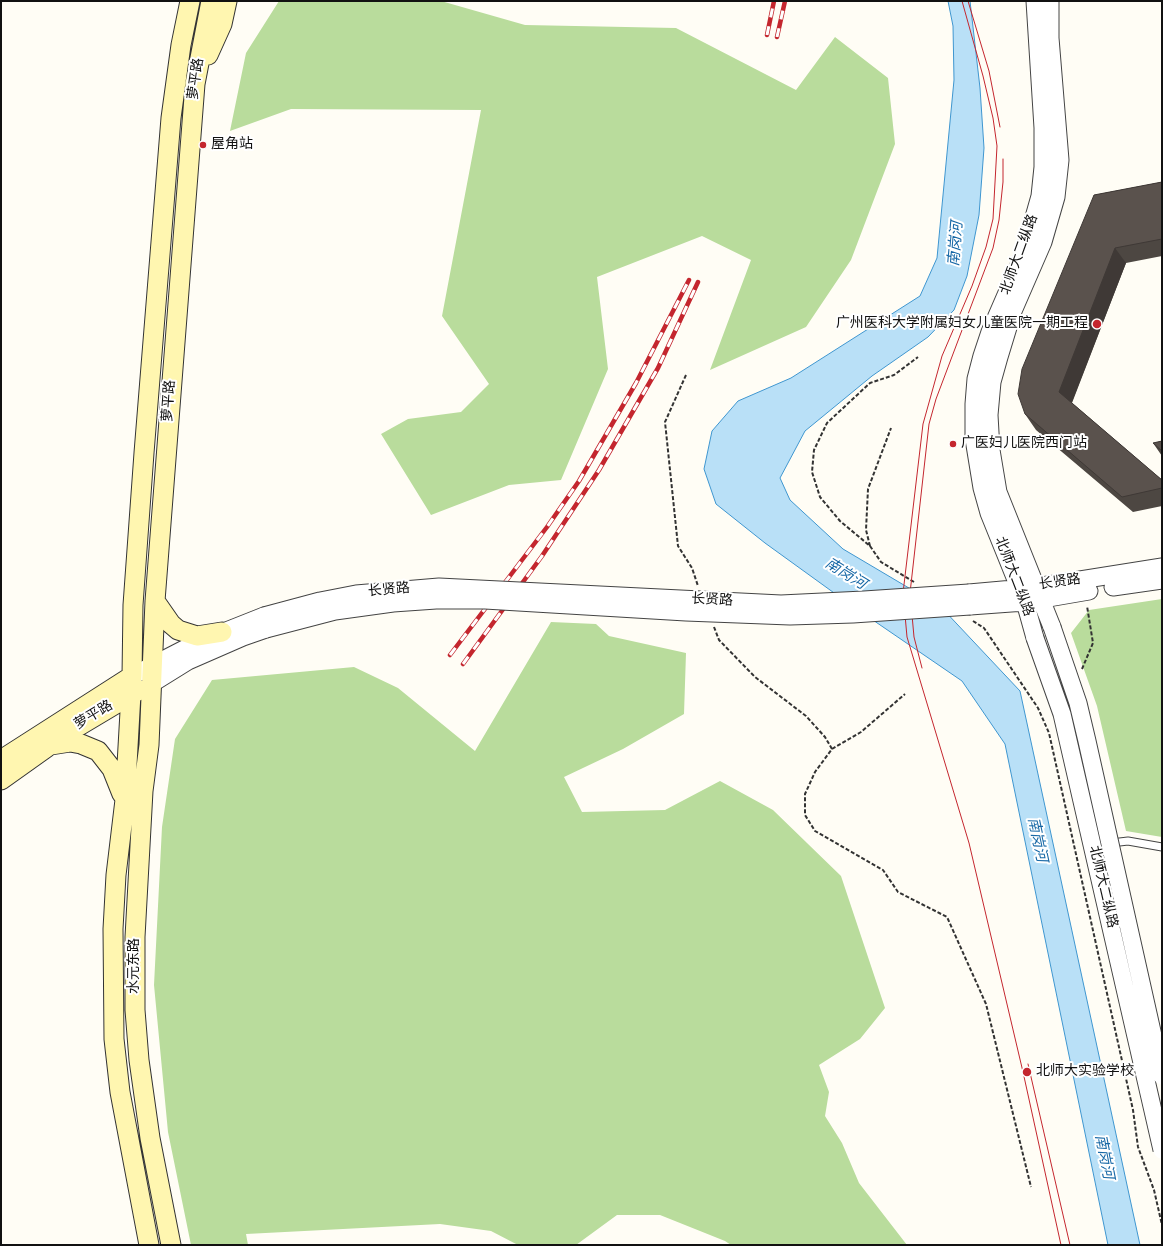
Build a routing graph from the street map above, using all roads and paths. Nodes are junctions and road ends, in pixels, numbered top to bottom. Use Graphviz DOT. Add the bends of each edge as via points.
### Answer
graph roads {
  1 [pos="190,1"];
  2 [pos="212,1"];
  3 [pos="227,1"];
  4 [pos="1035,1"];
  5 [pos="1050,1"];
  6 [pos="195,84"];
  7 [pos="918,357"];
  8 [pos="686,375"];
  9 [pos="891,428"];
  10 [pos="870,546"];
  11 [pos="1162,567"];
  12 [pos="1162,580"];
  13 [pos="920,586"];
  14 [pos="700,590"];
  15 [pos="1039,593"];
  16 [pos="1021,595"];
  17 [pos="155,601"];
  18 [pos="970,606"];
  19 [pos="265,623"];
  20 [pos="713,626"];
  21 [pos="222,632"];
  22 [pos="152,665"];
  23 [pos="151,684"];
  24 [pos="131,685"];
  25 [pos="905,694"];
  26 [pos="77,711"];
  27 [pos="48,745"];
  28 [pos="832,749"];
  29 [pos="1,751"];
  30 [pos="1,760"];
  31 [pos="1,780"];
  32 [pos="1,789"];
  33 [pos="124,800"];
  34 [pos="1111,843"];
  35 [pos="1162,847"];
  36 [pos="1094,849"];
  37 [pos="1162,1076"];
  38 [pos="1162,1150"];
  39 [pos="1031,1187"];
  40 [pos="1162,1225"];
  41 [pos="149,1245"];
  42 [pos="171,1245"];
  1 -- 24 [label="main road, 萝平路" via="171,118 133,605"];
  2 -- 6 [label="main road, 萝平路"];
  3 -- 6 [label="main road" via="222,24"];
  4 -- 16 [label="street, 北师大二纵路" via="1043,128 1040,196 1023,256 982,356 976,379 974,404 974,439 982,488"];
  5 -- 15 [label="street, 北师大二纵路" via="1050,38 1060,160 1056,198 1043,242 1013,311 992,382 989,415 991,450 998,492"];
  6 -- 17 [label="main road, 萝平路"];
  7 -- 10 [label="path" via="894,375 870,383 827,423 814,450 812,472 820,497 840,521"];
  8 -- 14 [label="path" via="665,422 678,546 692,568"];
  9 -- 10 [label="path" via="868,489 866,530"];
  10 -- 13 [label="path" via="881,562"];
  11 -- 15 [label="street, 长贤路"];
  12 -- 15 [label="street, 长贤路"];
  15 -- 16 [label="street, 长贤路"];
  15 -- 34 [label="street, 北师大二纵路, bridge" via="1078,703"];
  16 -- 18 [label="street, 长贤路"];
  16 -- 36 [label="street, 北师大二纵路, bridge" via="1062,714"];
  17 -- 21 [label="main road" via="164,616 178,630 197,636"];
  17 -- 22 [label="main road, 萝平路"];
  18 -- 19 [label="street, 长贤路, bridge" via="790,616 485,600 436,600 393,603"];
  18 -- 40 [label="path" via="1038,708 1049,733 1133,1110 1138,1147 1154,1190"];
  19 -- 21 [label="street"];
  19 -- 23 [label="street" via="243,637 188,661"];
  20 -- 28 [label="path" via="719,640 755,677 806,716"];
  21 -- 22 [label="street"];
  22 -- 23 [label="main road, 萝平路"];
  22 -- 24 [label="street"];
  23 -- 24 [label="main road, 萝平路"];
  23 -- 42 [label="main road, 水元东路" via="135,937 135,1010 147,1124"];
  24 -- 26 [label="main road, 萝平路"];
  24 -- 27 [label="main road, 萝平路"];
  24 -- 33 [label="main road, 水元东路"];
  25 -- 28 [label="path" via="862,732"];
  26 -- 29 [label="main road, 萝平路"];
  26 -- 30 [label="main road, 萝平路"];
  27 -- 31 [label="main road, 萝平路"];
  27 -- 32 [label="main road, 萝平路"];
  27 -- 33 [label="main road" via="70,742 98,751 112,769"];
  28 -- 39 [label="path" via="815,772 805,794 805,815 815,831 883,870 898,892 946,917 986,1004"];
  33 -- 41 [label="main road, 水元东路" via="113,929 114,1039 121,1099"];
  34 -- 35 [label="lane" via="1128,840"];
  34 -- 36 [label="lane"];
  34 -- 37 [label="street, 北师大二纵路, bridge"];
  36 -- 38 [label="street, 北师大二纵路, bridge"];
}
